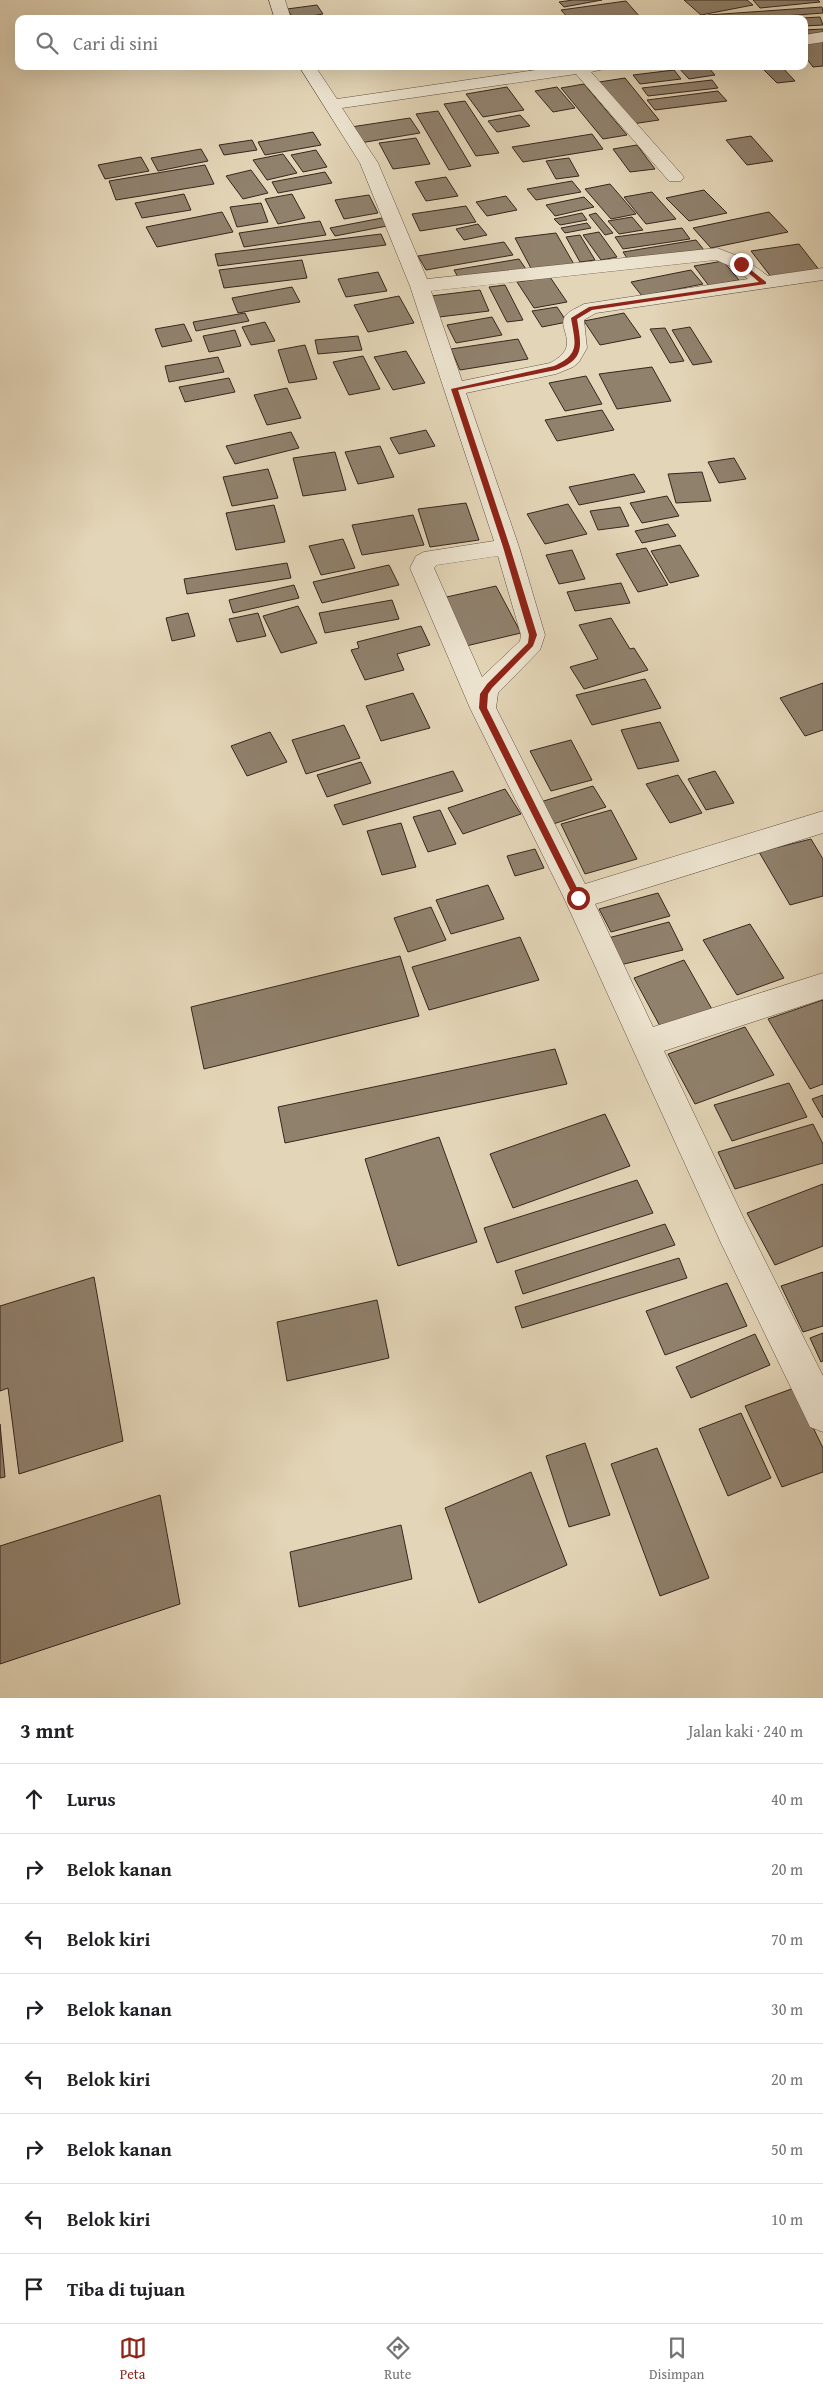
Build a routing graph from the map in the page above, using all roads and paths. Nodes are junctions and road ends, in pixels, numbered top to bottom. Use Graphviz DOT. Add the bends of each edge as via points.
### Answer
graph roads {
  1 [pos="277,0"];
  2 [pos="282,15"];
  3 [pos="823,37"];
  4 [pos="808,39"];
  5 [pos="310,70"];
  6 [pos="573,70"];
  7 [pos="581,70"];
  8 [pos="332,105"];
  9 [pos="675,177"];
  10 [pos="823,274"];
  11 [pos="764,283"];
  12 [pos="420,286"];
  13 [pos="454,389"];
  14 [pos="507,547"];
  15 [pos="483,708"];
  16 [pos="823,822"];
  17 [pos="578,898"];
  18 [pos="823,986"];
  19 [pos="646,1043"];
  20 [pos="823,1414"];
  1 -- 2 [label="street"];
  3 -- 4 [label="street"];
  5 -- 8 [label="street"];
  6 -- 8 [label="street"];
  7 -- 9 [label="street"];
  8 -- 12 [label="street" via="369,164"];
  10 -- 11 [label="street"];
  11 -- 12 [label="street" via="741,264 717,254"];
  11 -- 13 [label="street" via="591,308 574,318 578,345 576,355 568,363"];
  12 -- 13 [label="street"];
  13 -- 14 [label="street"];
  14 -- 15 [label="street" via="533,635 531,644 489,686 484,694"];
  14 -- 15 [label="street" via="432,558 424,562 422,568"];
  15 -- 17 [label="street"];
  16 -- 17 [label="street"];
  17 -- 19 [label="street"];
  18 -- 19 [label="street"];
  19 -- 20 [label="street" via="733,1232"];
}
